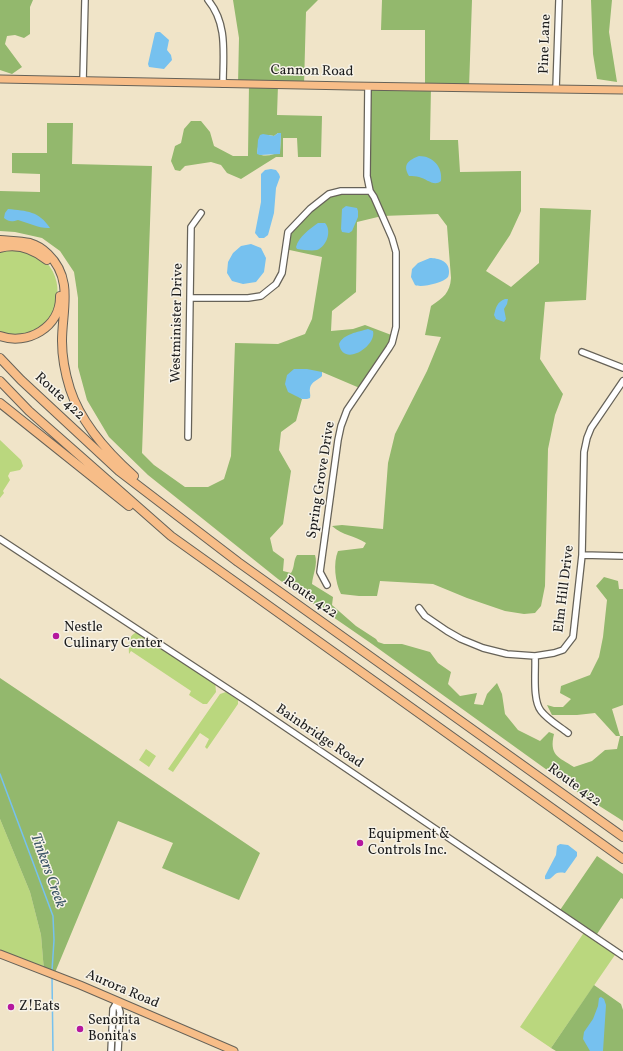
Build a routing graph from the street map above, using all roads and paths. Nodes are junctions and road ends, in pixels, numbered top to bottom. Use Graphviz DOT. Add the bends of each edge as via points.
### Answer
graph roads {
  1 [pos="85,0"];
  2 [pos="208,0"];
  3 [pos="559,0"];
  4 [pos="0,79"];
  5 [pos="82,81"];
  6 [pos="223,84"];
  7 [pos="368,86"];
  8 [pos="556,89"];
  9 [pos="623,90"];
  10 [pos="370,192"];
  11 [pos="201,213"];
  12 [pos="0,240"];
  13 [pos="0,248"];
  14 [pos="190,298"];
  15 [pos="0,336"];
  16 [pos="582,352"];
  17 [pos="0,358"];
  18 [pos="623,368"];
  19 [pos="0,381"];
  20 [pos="623,381"];
  21 [pos="0,403"];
  22 [pos="188,437"];
  23 [pos="171,536"];
  24 [pos="0,539"];
  25 [pos="208,539"];
  26 [pos="582,555"];
  27 [pos="623,556"];
  28 [pos="327,585"];
  29 [pos="419,608"];
  30 [pos="535,656"];
  31 [pos="568,733"];
  32 [pos="623,837"];
  33 [pos="623,859"];
  34 [pos="0,954"];
  35 [pos="623,956"];
  36 [pos="117,1002"];
  37 [pos="112,1051"];
  38 [pos="118,1051"];
  39 [pos="234,1051"];
  1 -- 5 [label="street"];
  2 -- 6 [label="street" via="218,15 222,29"];
  3 -- 8 [label="street, Pine Lane"];
  4 -- 5 [label="main road, Cannon Road"];
  5 -- 6 [label="main road, Cannon Road"];
  6 -- 7 [label="main road, Cannon Road"];
  7 -- 8 [label="main road, Cannon Road"];
  7 -- 10 [label="street, Spring Grove Drive"];
  8 -- 9 [label="main road, Cannon Road"];
  10 -- 14 [label="street" via="341,191 329,194 310,209 288,232 282,272 276,284 261,296"];
  10 -- 28 [label="street, Spring Grove Drive" via="389,230 396,252 396,327 392,343 347,410 341,426 320,572"];
  11 -- 14 [label="street, Westminister Drive" via="191,227"];
  12 -- 25 [label="highway" via="39,247 54,260 63,276 65,290 62,339 65,369 76,405 86,423 132,475"];
  13 -- 15 [label="highway" via="22,246 31,249 52,264 60,283 60,300 55,316 46,328 34,336 18,339"];
  14 -- 22 [label="street, Westminister Drive"];
  16 -- 18 [label="street"];
  17 -- 25 [label="highway, Route 422" via="119,470"];
  19 -- 23 [label="highway" via="29,411"];
  20 -- 26 [label="street, Elm Hill Drive" via="586,438"];
  21 -- 23 [label="highway" via="129,506"];
  23 -- 33 [label="highway"];
  24 -- 35 [label="street, Bainbridge Road"];
  25 -- 32 [label="highway, Route 422"];
  26 -- 27 [label="street"];
  26 -- 30 [label="street, Elm Hill Drive" via="574,637 563,650"];
  29 -- 30 [label="street, Elm Hill Drive" via="425,616 461,639 507,654"];
  30 -- 31 [label="street" via="536,703 546,716"];
  34 -- 36 [label="main road, Aurora Road"];
  36 -- 37 [label="street" via="113,1009"];
  36 -- 38 [label="street" via="120,1012"];
  36 -- 39 [label="main road, Aurora Road"];
}
